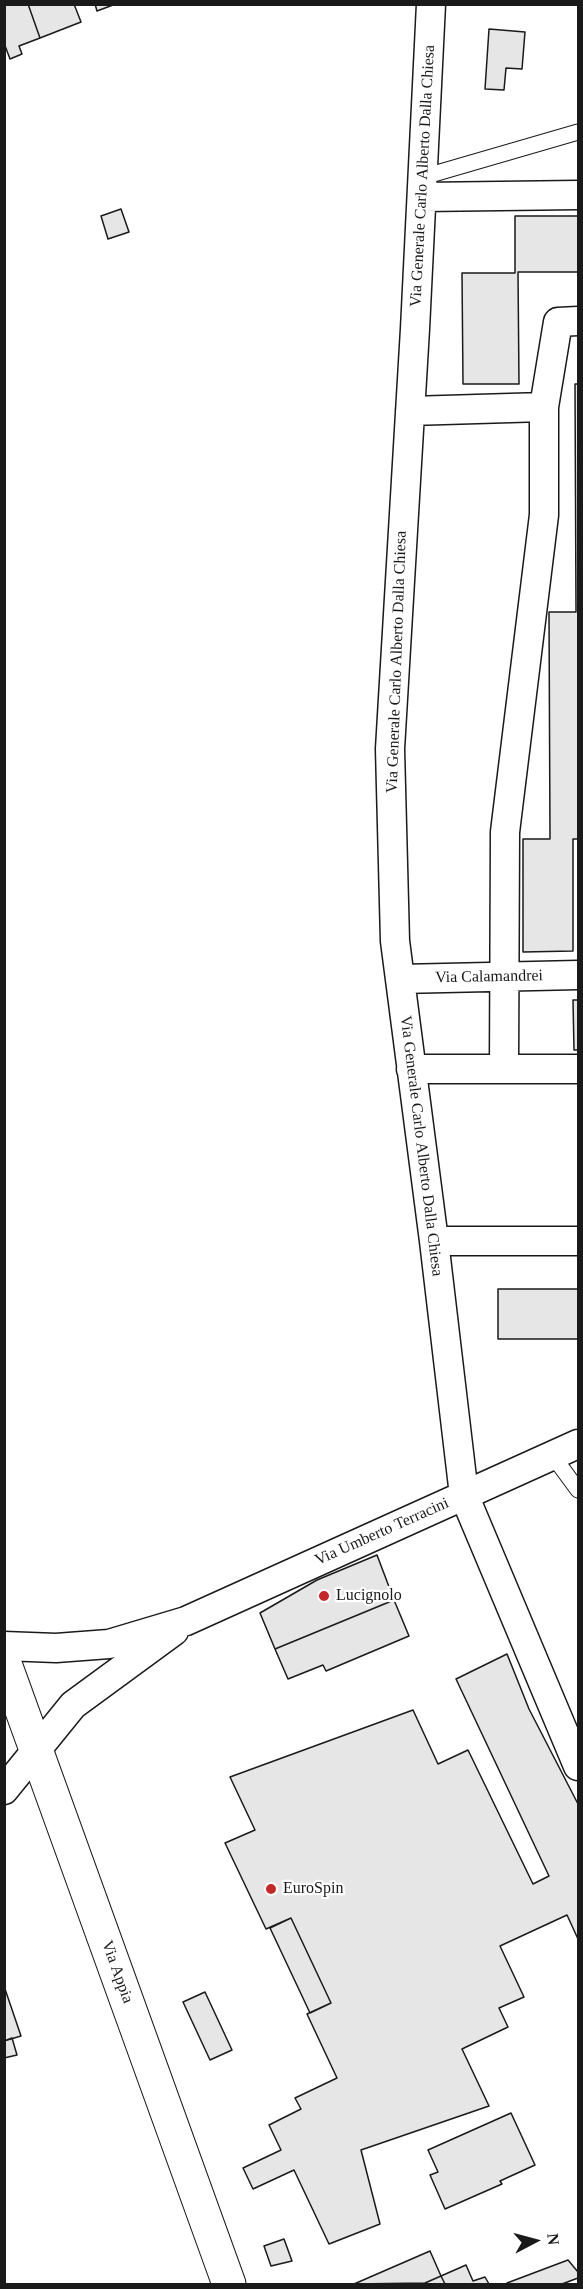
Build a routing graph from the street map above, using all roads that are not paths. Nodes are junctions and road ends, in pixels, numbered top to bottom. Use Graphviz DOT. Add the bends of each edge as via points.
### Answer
graph roads {
  1 [pos="430,4"];
  2 [pos="579,132"];
  3 [pos="422,187"];
  4 [pos="579,195"];
  5 [pos="579,321"];
  6 [pos="544,407"];
  7 [pos="410,411"];
  8 [pos="579,975"];
  9 [pos="505,976"];
  10 [pos="400,979"];
  11 [pos="504,1068"];
  12 [pos="579,1068"];
  13 [pos="411,1069"];
  14 [pos="434,1241"];
  15 [pos="579,1241"];
  16 [pos="579,1444"];
  17 [pos="553,1456"];
  18 [pos="579,1490"];
  19 [pos="464,1495"];
  20 [pos="186,1621"];
  21 [pos="4,1646"];
  22 [pos="4,1661"];
  23 [pos="37,1749"];
  24 [pos="579,1766"];
  25 [pos="4,1790"];
  26 [pos="229,2284"];
  1 -- 3 [label="street, Via Generale Carlo Alberto Dalla Chiesa"];
  2 -- 3 [label="lane"];
  3 -- 4 [label="street"];
  3 -- 7 [label="street, Via Generale Carlo Alberto Dalla Chiesa"];
  5 -- 6 [label="street" via="558,322"];
  6 -- 7 [label="street"];
  6 -- 9 [label="street" via="544,515 506,832"];
  7 -- 10 [label="street, Via Generale Carlo Alberto Dalla Chiesa" via="390,749 395,941"];
  8 -- 9 [label="street, Via Calamandrei"];
  9 -- 10 [label="street, Via Calamandrei"];
  9 -- 11 [label="street"];
  10 -- 13 [label="street, Via Generale Carlo Alberto Dalla Chiesa"];
  11 -- 12 [label="street"];
  11 -- 13 [label="street"];
  13 -- 14 [label="street, Via Generale Carlo Alberto Dalla Chiesa"];
  14 -- 15 [label="street"];
  14 -- 19 [label="street, Via Generale Carlo Alberto Dalla Chiesa"];
  16 -- 17 [label="street, Via Umberto Terracini"];
  17 -- 18 [label="lane"];
  17 -- 19 [label="street, Via Umberto Terracini"];
  19 -- 20 [label="street, Via Umberto Terracini"];
  19 -- 24 [label="street, Via Generale Carlo Alberto Dalla Chiesa"];
  20 -- 21 [label="street" via="108,1644"];
  20 -- 23 [label="street" via="73,1705"];
  22 -- 23 [label="main road, Via Appia"];
  23 -- 25 [label="street"];
  23 -- 26 [label="main road, Via Appia"];
}
